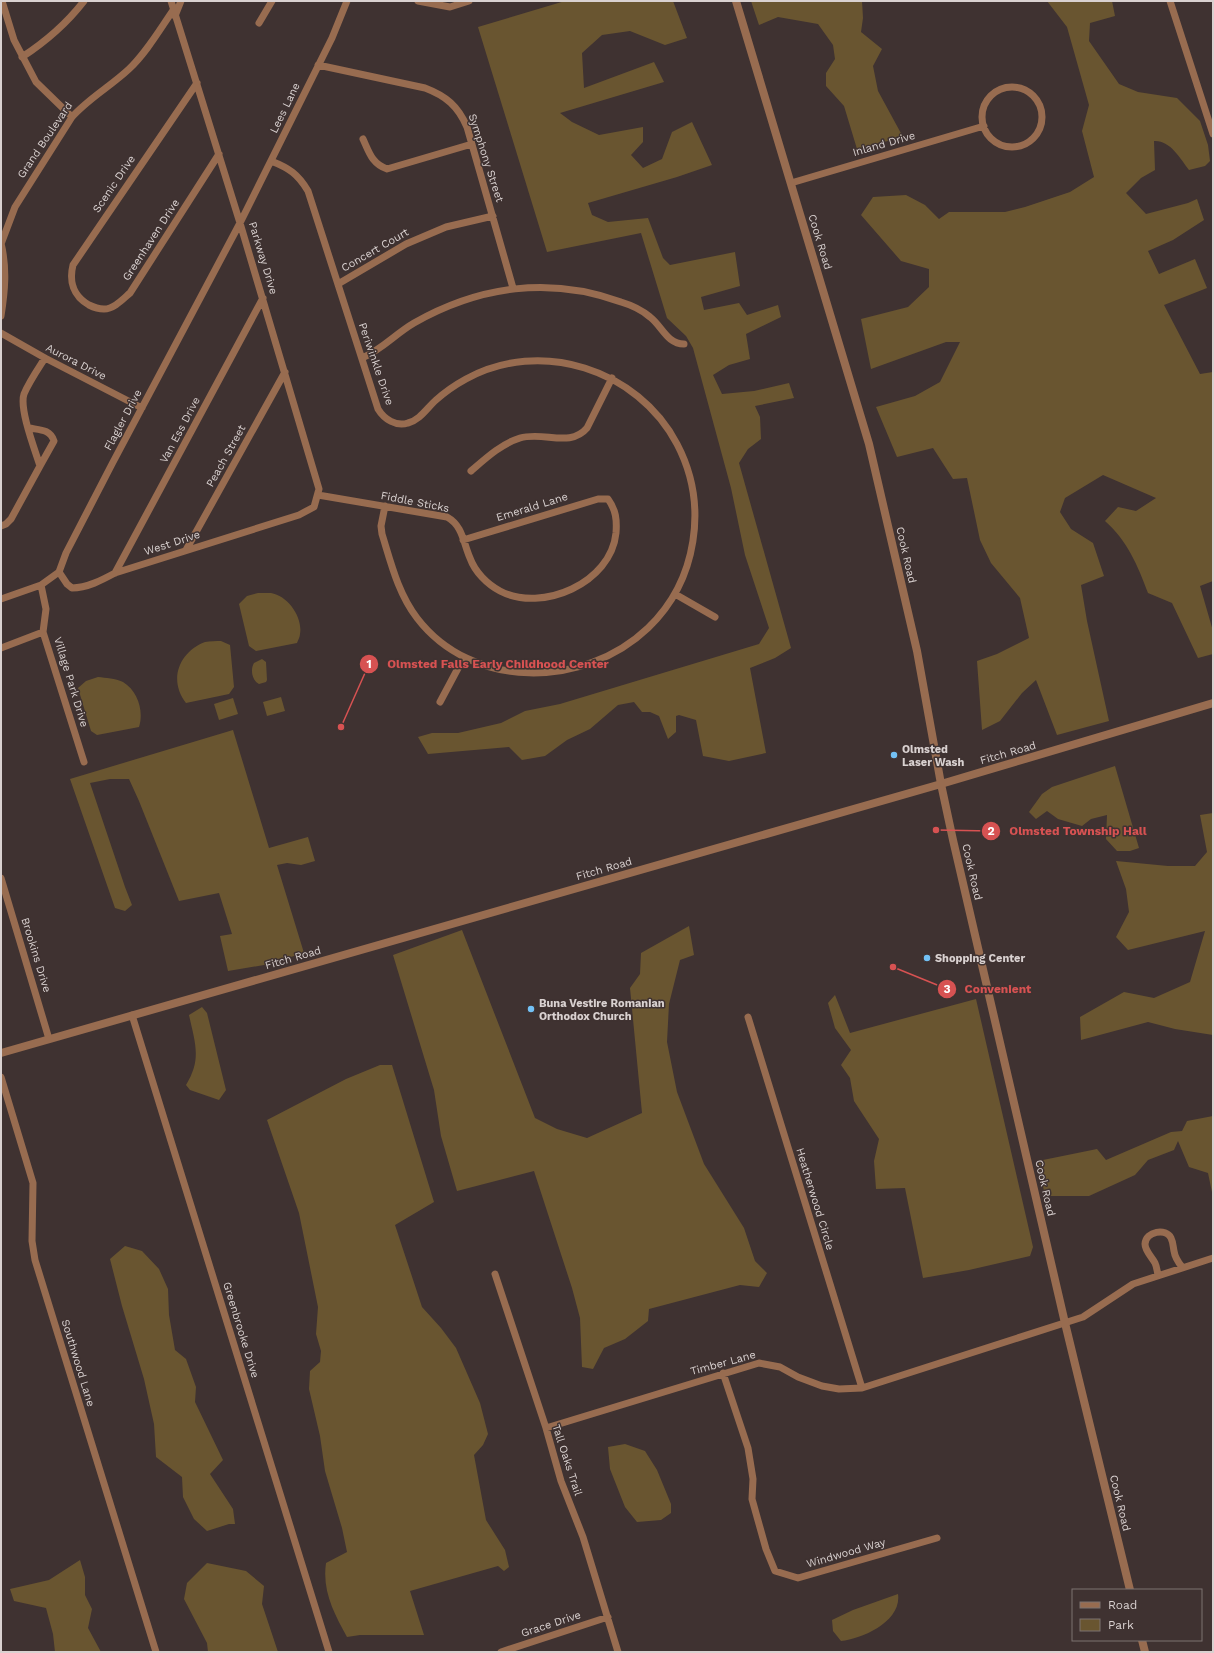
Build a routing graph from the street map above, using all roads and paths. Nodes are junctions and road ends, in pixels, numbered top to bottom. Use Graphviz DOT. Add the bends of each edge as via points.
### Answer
graph roads {
  1 [pos="2,1"];
  2 [pos="84,1"];
  3 [pos="171,1"];
  4 [pos="181,1"];
  5 [pos="272,1"];
  6 [pos="347,1"];
  7 [pos="418,1"];
  8 [pos="469,1"];
  9 [pos="736,1"];
  10 [pos="1170,1"];
  11 [pos="174,13"];
  12 [pos="259,24"];
  13 [pos="22,57"];
  14 [pos="318,65"];
  15 [pos="197,83"];
  16 [pos="72,117"];
  17 [pos="984,126"];
  18 [pos="1213,134"];
  19 [pos="363,139"];
  20 [pos="472,144"];
  21 [pos="219,154"];
  22 [pos="271,161"];
  23 [pos="791,183"];
  24 [pos="493,216"];
  25 [pos="240,223"];
  26 [pos="1,244"];
  27 [pos="338,284"];
  28 [pos="513,288"];
  29 [pos="263,298"];
  30 [pos="83,301"];
  31 [pos="1,316"];
  32 [pos="1,333"];
  33 [pos="684,344"];
  34 [pos="45,358"];
  35 [pos="362,358"];
  36 [pos="285,372"];
  37 [pos="612,378"];
  38 [pos="142,408"];
  39 [pos="29,428"];
  40 [pos="40,466"];
  41 [pos="471,470"];
  42 [pos="318,495"];
  43 [pos="608,499"];
  44 [pos="385,506"];
  45 [pos="1,526"];
  46 [pos="463,540"];
  47 [pos="186,550"];
  48 [pos="59,572"];
  49 [pos="115,573"];
  50 [pos="41,585"];
  51 [pos="675,594"];
  52 [pos="1,599"];
  53 [pos="715,617"];
  54 [pos="43,632"];
  55 [pos="1,648"];
  56 [pos="464,658"];
  57 [pos="440,702"];
  58 [pos="1213,703"];
  59 [pos="84,762"];
  60 [pos="941,784"];
  61 [pos="1,878"];
  62 [pos="132,1015"];
  63 [pos="748,1017"];
  64 [pos="49,1039"];
  65 [pos="1,1053"];
  66 [pos="1,1077"];
  67 [pos="1213,1258"];
  68 [pos="1182,1268"];
  69 [pos="495,1274"];
  70 [pos="1158,1275"];
  71 [pos="1065,1323"];
  72 [pos="722,1373"];
  73 [pos="862,1388"];
  74 [pos="546,1428"];
  75 [pos="937,1538"];
  76 [pos="1130,1589"];
  77 [pos="608,1618"];
  78 [pos="1142,1641"];
  79 [pos="156,1652"];
  80 [pos="329,1652"];
  81 [pos="501,1652"];
  82 [pos="618,1652"];
  83 [pos="1145,1652"];
  1 -- 13 [label="street"];
  2 -- 13 [label="street" via="75,13 39,46"];
  3 -- 11 [label="street, Parkway Drive"];
  4 -- 11 [label="street, Grand Boulevard"];
  5 -- 12 [label="street"];
  6 -- 14 [label="street, Lees Lane"];
  7 -- 8 [label="street" via="450,7"];
  9 -- 23 [label="street, Cook Road"];
  10 -- 18 [label="street"];
  11 -- 15 [label="street, Parkway Drive"];
  11 -- 16 [label="street, Grand Boulevard" via="129,68 84,104"];
  13 -- 16 [label="street" via="36,82"];
  14 -- 20 [label="street, Symphony Street" via="412,85 437,93 450,101 459,111"];
  14 -- 22 [label="street, Lees Lane"];
  15 -- 21 [label="street, Parkway Drive"];
  15 -- 30 [label="street, Scenic Drive" via="73,265 71,283 75,293"];
  16 -- 26 [label="street, Grand Boulevard" via="15,208"];
  17 -- 17 [label="street" via="989,135 1004,146 1014,147 1028,142 1036,135 1042,120 1039,103 1029,92 1019,87 1003,88 994,93 984,106"];
  17 -- 23 [label="street, Inland Drive"];
  19 -- 20 [label="street" via="374,162 380,167 387,168"];
  20 -- 24 [label="street, Symphony Street"];
  21 -- 25 [label="street, Parkway Drive"];
  21 -- 30 [label="street, Greenhaven Drive" via="130,293 115,305 104,309"];
  22 -- 25 [label="street, Lees Lane"];
  22 -- 27 [label="street, Periwinkle Drive" via="294,172 308,191"];
  23 -- 60 [label="street, Cook Road" via="869,444 916,651"];
  24 -- 27 [label="street, Concert Court" via="420,237 393,250"];
  24 -- 28 [label="street, Symphony Street"];
  25 -- 29 [label="street, Parkway Drive"];
  25 -- 38 [label="street, Flagler Drive"];
  26 -- 31 [label="street" via="6,264"];
  27 -- 35 [label="street, Periwinkle Drive"];
  28 -- 33 [label="street" via="558,288 596,294 619,301 643,312 668,338 678,344"];
  28 -- 35 [label="street" via="481,294 442,308 412,324 378,350"];
  29 -- 36 [label="street, Parkway Drive"];
  29 -- 49 [label="street, Van Ess Drive"];
  32 -- 34 [label="street, Aurora Drive"];
  34 -- 38 [label="street, Aurora Drive"];
  34 -- 39 [label="street" via="25,392 23,401"];
  35 -- 37 [label="street, Periwinkle Drive" via="380,412 386,418 400,424 416,420 442,395 468,378 510,363 534,360 561,362"];
  36 -- 42 [label="street, Parkway Drive" via="319,489"];
  36 -- 47 [label="street, Peach Street"];
  37 -- 41 [label="street" via="587,428 581,434 568,439 545,436 521,438 500,447"];
  37 -- 51 [label="street, Periwinkle Drive" via="645,402 663,422 678,444 689,474 695,502 694,534 688,562"];
  38 -- 48 [label="street, Flagler Drive"];
  39 -- 40 [label="street"];
  39 -- 40 [label="street" via="47,431 54,441"];
  40 -- 45 [label="street" via="11,519"];
  42 -- 44 [label="street, Fiddle Sticks"];
  42 -- 47 [label="street, West Drive" via="314,507 299,515"];
  43 -- 46 [label="street, Emerald Lane" via="592,501"];
  43 -- 46 [label="street, Fiddle Sticks" via="613,506 616,519 616,536 604,564 585,582 553,595 529,598 500,591 479,573"];
  44 -- 46 [label="street, Fiddle Sticks" via="447,517 457,525"];
  44 -- 56 [label="street, Periwinkle Drive" via="382,534 398,585 417,618 431,634"];
  47 -- 49 [label="street, West Drive"];
  48 -- 49 [label="street, West Drive" via="66,584 72,588 102,580"];
  48 -- 50 [label="street"];
  50 -- 52 [label="street"];
  50 -- 54 [label="street, Village Park Drive" via="46,609"];
  51 -- 53 [label="street"];
  51 -- 56 [label="street, Periwinkle Drive" via="648,629 625,647 573,668 519,674 490,668"];
  54 -- 55 [label="street"];
  54 -- 59 [label="street, Village Park Drive"];
  56 -- 57 [label="street"];
  58 -- 60 [label="street, Fitch Road"];
  60 -- 62 [label="street, Fitch Road"];
  60 -- 71 [label="street, Cook Road"];
  61 -- 64 [label="street, Brookins Drive"];
  62 -- 64 [label="street, Fitch Road"];
  62 -- 80 [label="street, Greenbrooke Drive"];
  63 -- 73 [label="street, Heatherwood Circle"];
  64 -- 65 [label="street, Fitch Road"];
  66 -- 79 [label="street, Southwood Lane" via="32,1183 32,1241 35,1260"];
  67 -- 68 [label="street, Timber Lane"];
  68 -- 70 [label="street, Timber Lane"];
  68 -- 70 [label="street" via="1176,1259 1171,1237 1165,1232 1158,1232 1146,1239 1145,1244 1156,1265"];
  69 -- 74 [label="street, Tall Oaks Trail"];
  70 -- 71 [label="street, Timber Lane" via="1133,1284 1083,1317"];
  71 -- 73 [label="street, Timber Lane"];
  71 -- 76 [label="street, Cook Road"];
  72 -- 73 [label="street, Timber Lane" via="759,1363 780,1367 822,1386 839,1389"];
  72 -- 74 [label="street, Timber Lane"];
  72 -- 75 [label="street, Windwood Way" via="748,1448 753,1479 752,1499 775,1571 798,1578"];
  74 -- 77 [label="street, Tall Oaks Trail" via="561,1481 583,1537"];
  77 -- 81 [label="street, Grace Drive"];
  77 -- 82 [label="street, Tall Oaks Trail"];
  78 -- 83 [label="street"];
}
